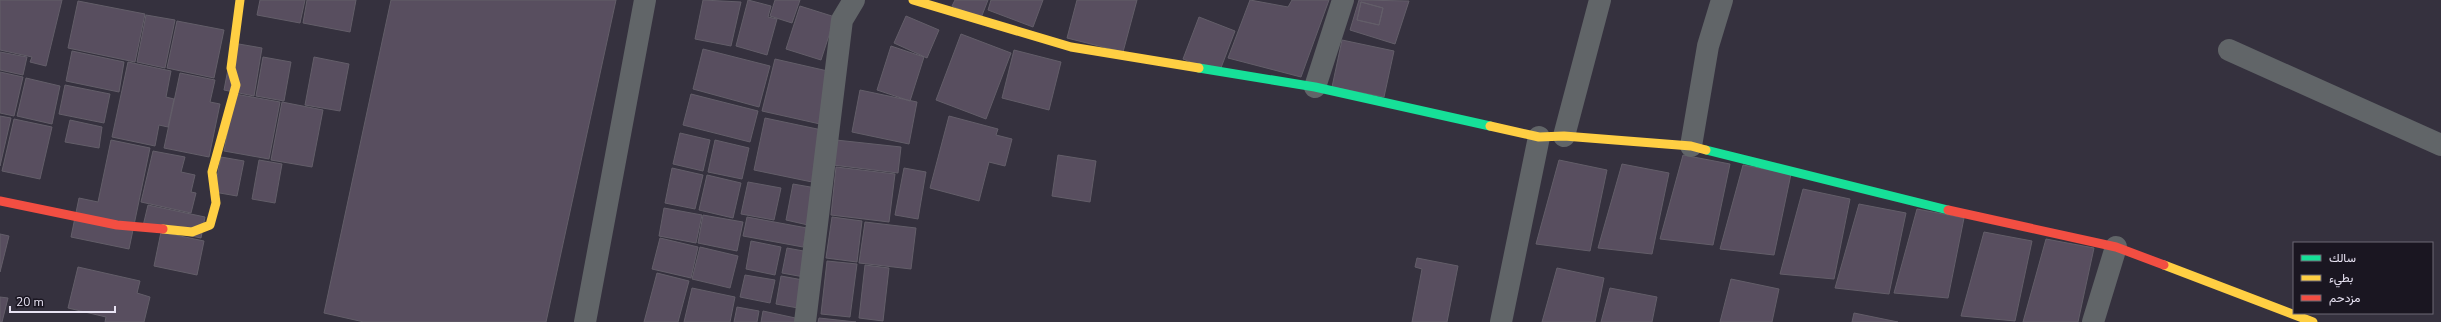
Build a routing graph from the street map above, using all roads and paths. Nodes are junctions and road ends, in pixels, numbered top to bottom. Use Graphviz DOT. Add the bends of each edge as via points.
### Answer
graph roads {
  1 [pos="240,0"];
  2 [pos="646,0"];
  3 [pos="854,0"];
  4 [pos="913,0"];
  5 [pos="1343,0"];
  6 [pos="1600,0"];
  7 [pos="1722,0"];
  8 [pos="2229,50"];
  9 [pos="1314,87"];
  10 [pos="1539,136"];
  11 [pos="1564,136"];
  12 [pos="2441,145"];
  13 [pos="1691,146"];
  14 [pos="0,201"];
  15 [pos="2116,247"];
  16 [pos="585,322"];
  17 [pos="805,322"];
  18 [pos="1501,322"];
  19 [pos="2093,322"];
  20 [pos="2313,322"];
  1 -- 14 [label="street" via="231,68 236,85 212,172 216,202 210,225 192,232 117,225"];
  2 -- 16 [label="street"];
  3 -- 17 [label="street" via="842,20"];
  4 -- 9 [label="street" via="1071,47"];
  5 -- 9 [label="street"];
  6 -- 11 [label="street"];
  7 -- 13 [label="street" via="1708,46"];
  8 -- 12 [label="street"];
  9 -- 10 [label="street"];
  10 -- 11 [label="street"];
  10 -- 18 [label="street"];
  11 -- 13 [label="street"];
  13 -- 15 [label="street" via="1948,210"];
  15 -- 19 [label="street"];
  15 -- 20 [label="street"];
}
